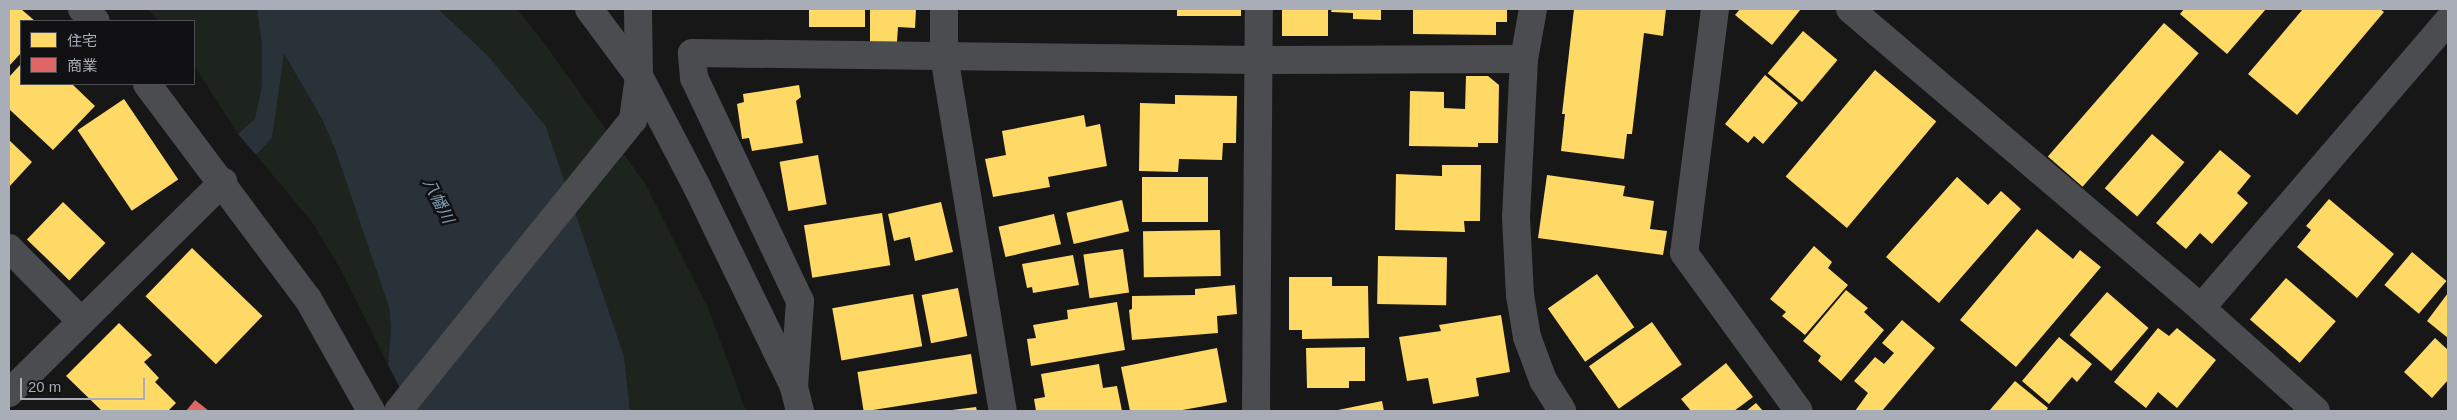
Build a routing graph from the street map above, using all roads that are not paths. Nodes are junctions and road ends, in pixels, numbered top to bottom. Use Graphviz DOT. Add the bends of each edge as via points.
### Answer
graph roads {
  1 [pos="82,9"];
  2 [pos="589,9"];
  3 [pos="638,9"];
  4 [pos="944,9"];
  5 [pos="1259,9"];
  6 [pos="1533,9"];
  7 [pos="1715,9"];
  8 [pos="1850,9"];
  9 [pos="95,20"];
  10 [pos="2448,21"];
  11 [pos="944,56"];
  12 [pos="1524,59"];
  13 [pos="1259,60"];
  14 [pos="639,76"];
  15 [pos="148,85"];
  16 [pos="222,182"];
  17 [pos="9,248"];
  18 [pos="2201,308"];
  19 [pos="81,321"];
  20 [pos="9,394"];
  21 [pos="797,399"];
  22 [pos="401,408"];
  23 [pos="371,411"];
  24 [pos="1003,411"];
  25 [pos="1256,411"];
  26 [pos="1562,411"];
  27 [pos="1799,411"];
  28 [pos="2316,411"];
  1 -- 9 [label="street"];
  2 -- 14 [label="street"];
  3 -- 14 [label="street"];
  4 -- 11 [label="street"];
  5 -- 13 [label="street"];
  6 -- 12 [label="street"];
  7 -- 27 [label="street" via="1684,253"];
  8 -- 18 [label="street"];
  10 -- 18 [label="street"];
  11 -- 13 [label="street"];
  11 -- 21 [label="street" via="692,54 694,78 800,300"];
  11 -- 24 [label="street"];
  12 -- 13 [label="street"];
  12 -- 26 [label="street" via="1516,217 1520,295 1527,337 1543,380"];
  13 -- 25 [label="street"];
  14 -- 21 [label="street" via="697,187"];
  14 -- 22 [label="street" via="633,120"];
  15 -- 16 [label="street"];
  16 -- 19 [label="street"];
  16 -- 23 [label="street" via="308,300"];
  17 -- 19 [label="street"];
  18 -- 28 [label="street"];
  19 -- 20 [label="street"];
}
